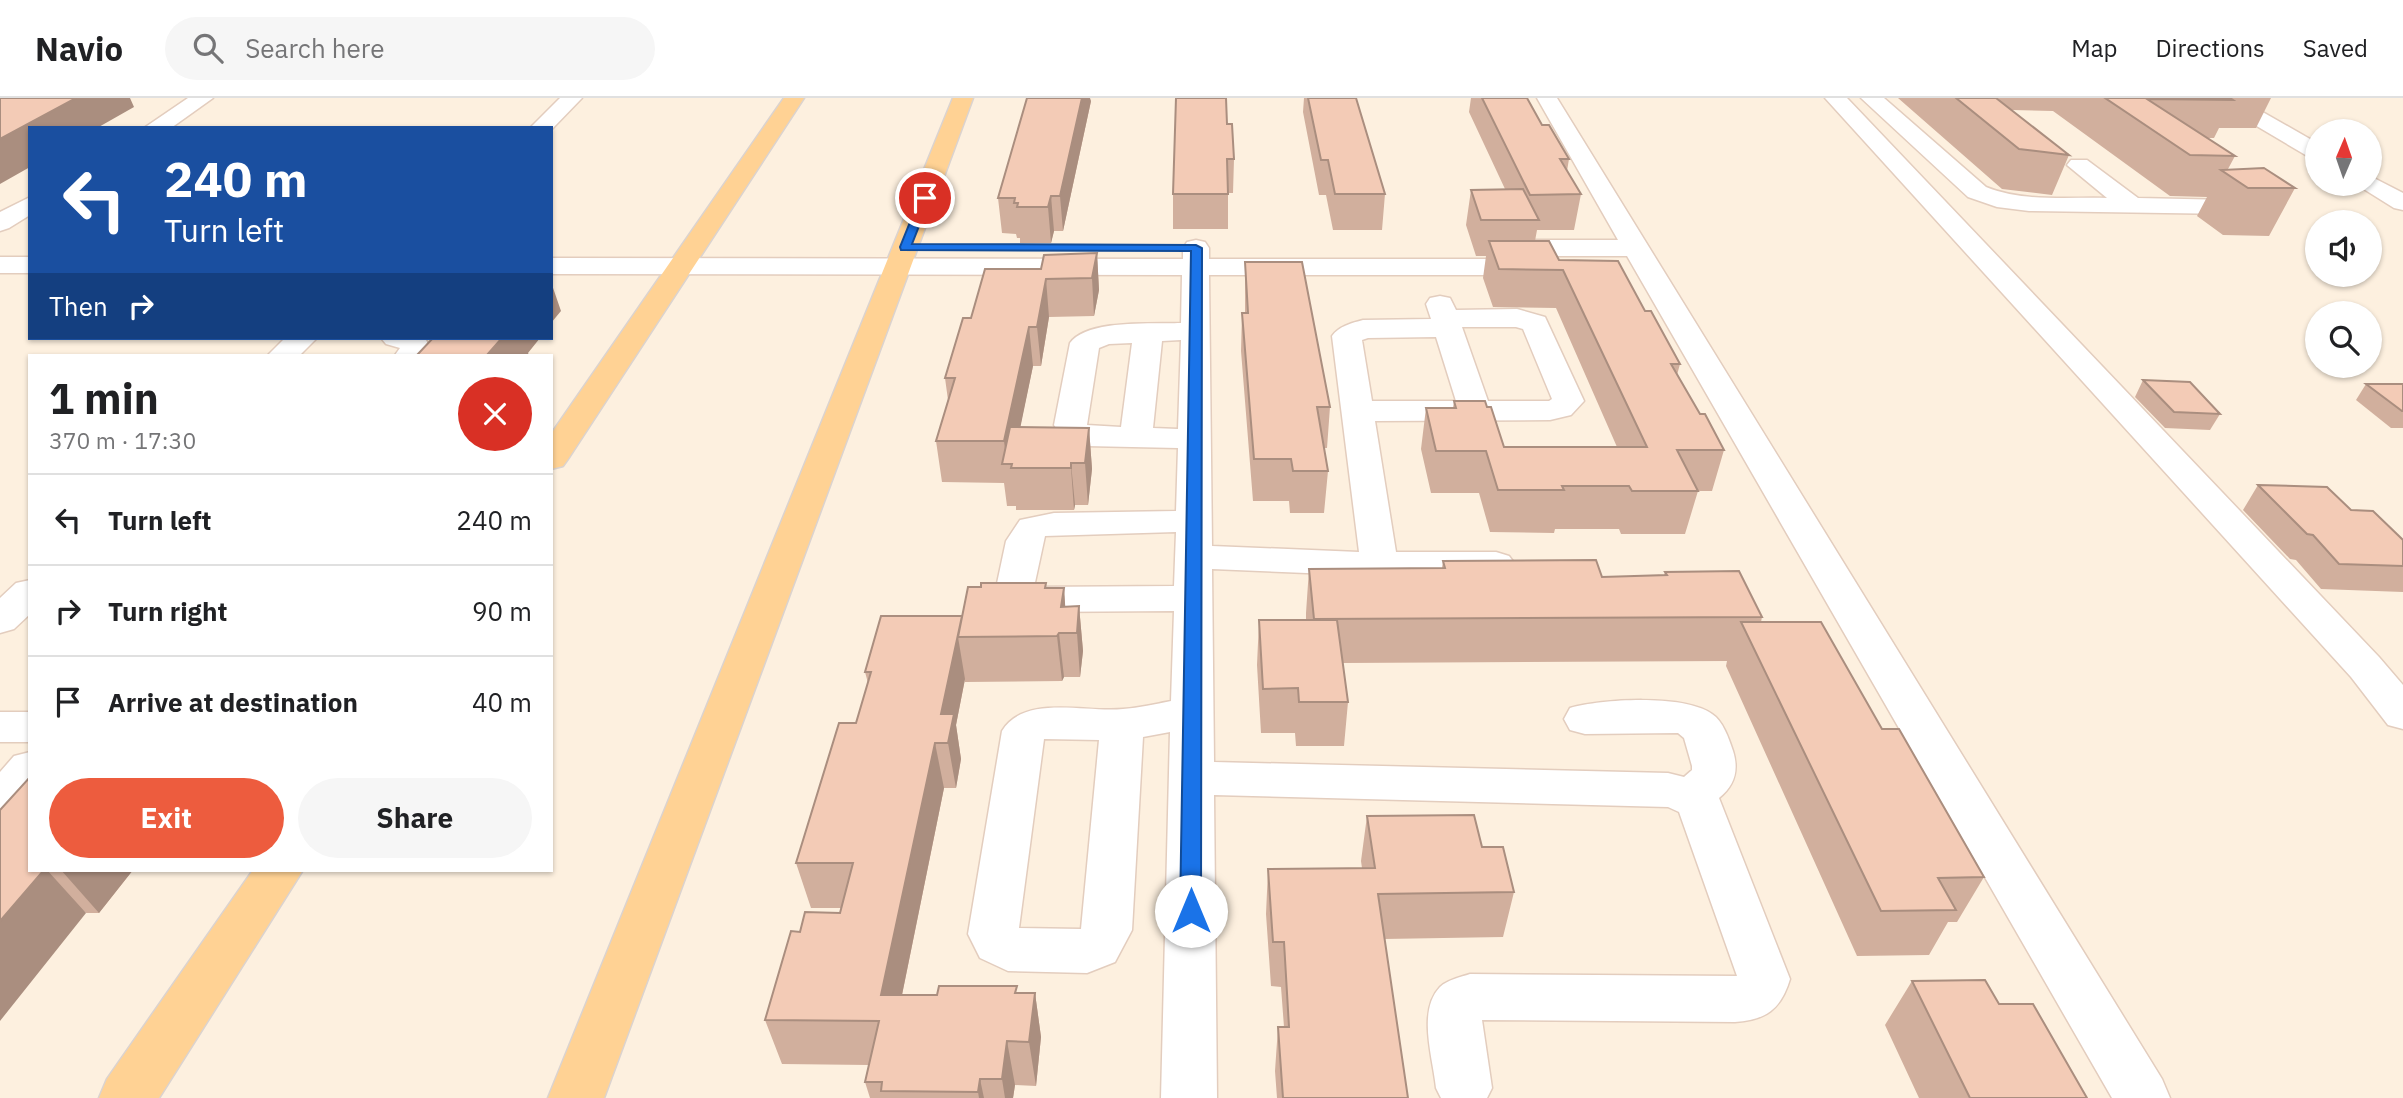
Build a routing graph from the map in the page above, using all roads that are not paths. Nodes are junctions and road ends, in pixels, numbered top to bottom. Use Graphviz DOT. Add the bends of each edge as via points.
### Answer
graph roads {
  1 [pos="203,98"];
  2 [pos="572,98"];
  3 [pos="793,98"];
  4 [pos="963,98"];
  5 [pos="1547,98"];
  6 [pos="1835,98"];
  7 [pos="1871,98"];
  8 [pos="2223,98"];
  9 [pos="158,126"];
  10 [pos="543,126"];
  11 [pos="2305,145"];
  12 [pos="2079,164"];
  13 [pos="2382,190"];
  14 [pos="2403,203"];
  15 [pos="28,205"];
  16 [pos="2133,206"];
  17 [pos="2231,207"];
  18 [pos="0,223"];
  19 [pos="0,246"];
  20 [pos="28,246"];
  21 [pos="553,247"];
  22 [pos="686,256"];
  23 [pos="902,257"];
  24 [pos="1196,257"];
  25 [pos="1642,257"];
  26 [pos="1425,258"];
  27 [pos="0,265"];
  28 [pos="28,265"];
  29 [pos="553,266"];
  30 [pos="1447,324"];
  31 [pos="1195,331"];
  32 [pos="1148,335"];
  33 [pos="300,340"];
  34 [pos="404,340"];
  35 [pos="284,354"];
  36 [pos="411,354"];
  37 [pos="1356,411"];
  38 [pos="1475,411"];
  39 [pos="1136,438"];
  40 [pos="1195,439"];
  41 [pos="553,456"];
  42 [pos="1194,539"];
  43 [pos="1379,564"];
  44 [pos="1527,564"];
  45 [pos="1193,598"];
  46 [pos="2384,667"];
  47 [pos="1192,713"];
  48 [pos="2403,714"];
  49 [pos="1585,719"];
  50 [pos="1122,724"];
  51 [pos="0,727"];
  52 [pos="28,727"];
  53 [pos="28,770"];
  54 [pos="1192,778"];
  55 [pos="1689,795"];
  56 [pos="0,801"];
  57 [pos="278,872"];
  58 [pos="1464,1088"];
  59 [pos="127,1098"];
  60 [pos="576,1098"];
  61 [pos="1189,1098"];
  62 [pos="2142,1098"];
  1 -- 9 [label="street"];
  2 -- 10 [label="street"];
  3 -- 22 [label="main road"];
  4 -- 23 [label="main road"];
  5 -- 25 [label="street"];
  6 -- 46 [label="street"];
  7 -- 16 [label="street" via="1977,192 1997,201"];
  8 -- 11 [label="street"];
  12 -- 16 [label="street"];
  13 -- 14 [label="street"];
  15 -- 18 [label="street"];
  16 -- 17 [label="street"];
  19 -- 20 [label="street"];
  21 -- 22 [label="street"];
  22 -- 23 [label="street"];
  22 -- 29 [label="street"];
  22 -- 41 [label="main road"];
  23 -- 24 [label="street"];
  23 -- 60 [label="main road"];
  24 -- 26 [label="street"];
  24 -- 31 [label="street"];
  25 -- 26 [label="street"];
  25 -- 62 [label="street"];
  26 -- 30 [label="street"];
  27 -- 28 [label="street"];
  30 -- 37 [label="street" via="1363,329 1347,336"];
  30 -- 38 [label="street"];
  30 -- 38 [label="street" via="1517,318 1535,323 1568,401 1554,411"];
  31 -- 32 [label="street"];
  31 -- 40 [label="street"];
  32 -- 39 [label="street"];
  32 -- 39 [label="street" via="1104,335 1085,343 1070,417 1075,432 1086,436"];
  33 -- 35 [label="street"];
  34 -- 36 [label="street" via="413,342"];
  37 -- 38 [label="street"];
  37 -- 43 [label="street"];
  39 -- 40 [label="street"];
  40 -- 42 [label="street"];
  42 -- 43 [label="street"];
  42 -- 45 [label="street"];
  42 -- 45 [label="street" via="1054,524 1033,528 1026,534 1015,588 1031,600"];
  43 -- 44 [label="street"];
  45 -- 47 [label="street"];
  46 -- 48 [label="street"];
  47 -- 50 [label="street"];
  47 -- 54 [label="street"];
  49 -- 55 [label="street" via="1694,722 1704,735 1715,773 1711,781"];
  50 -- 50 [label="street" via="1040,723 1024,731 993,934 1008,949 1087,951 1104,939"];
  51 -- 52 [label="street"];
  53 -- 56 [label="street"];
  54 -- 55 [label="street" via="1668,790"];
  54 -- 61 [label="street"];
  55 -- 58 [label="street" via="1702,810 1765,979 1761,991 1751,998 1735,999 1470,997 1454,1011"];
  57 -- 59 [label="main road"];
}
